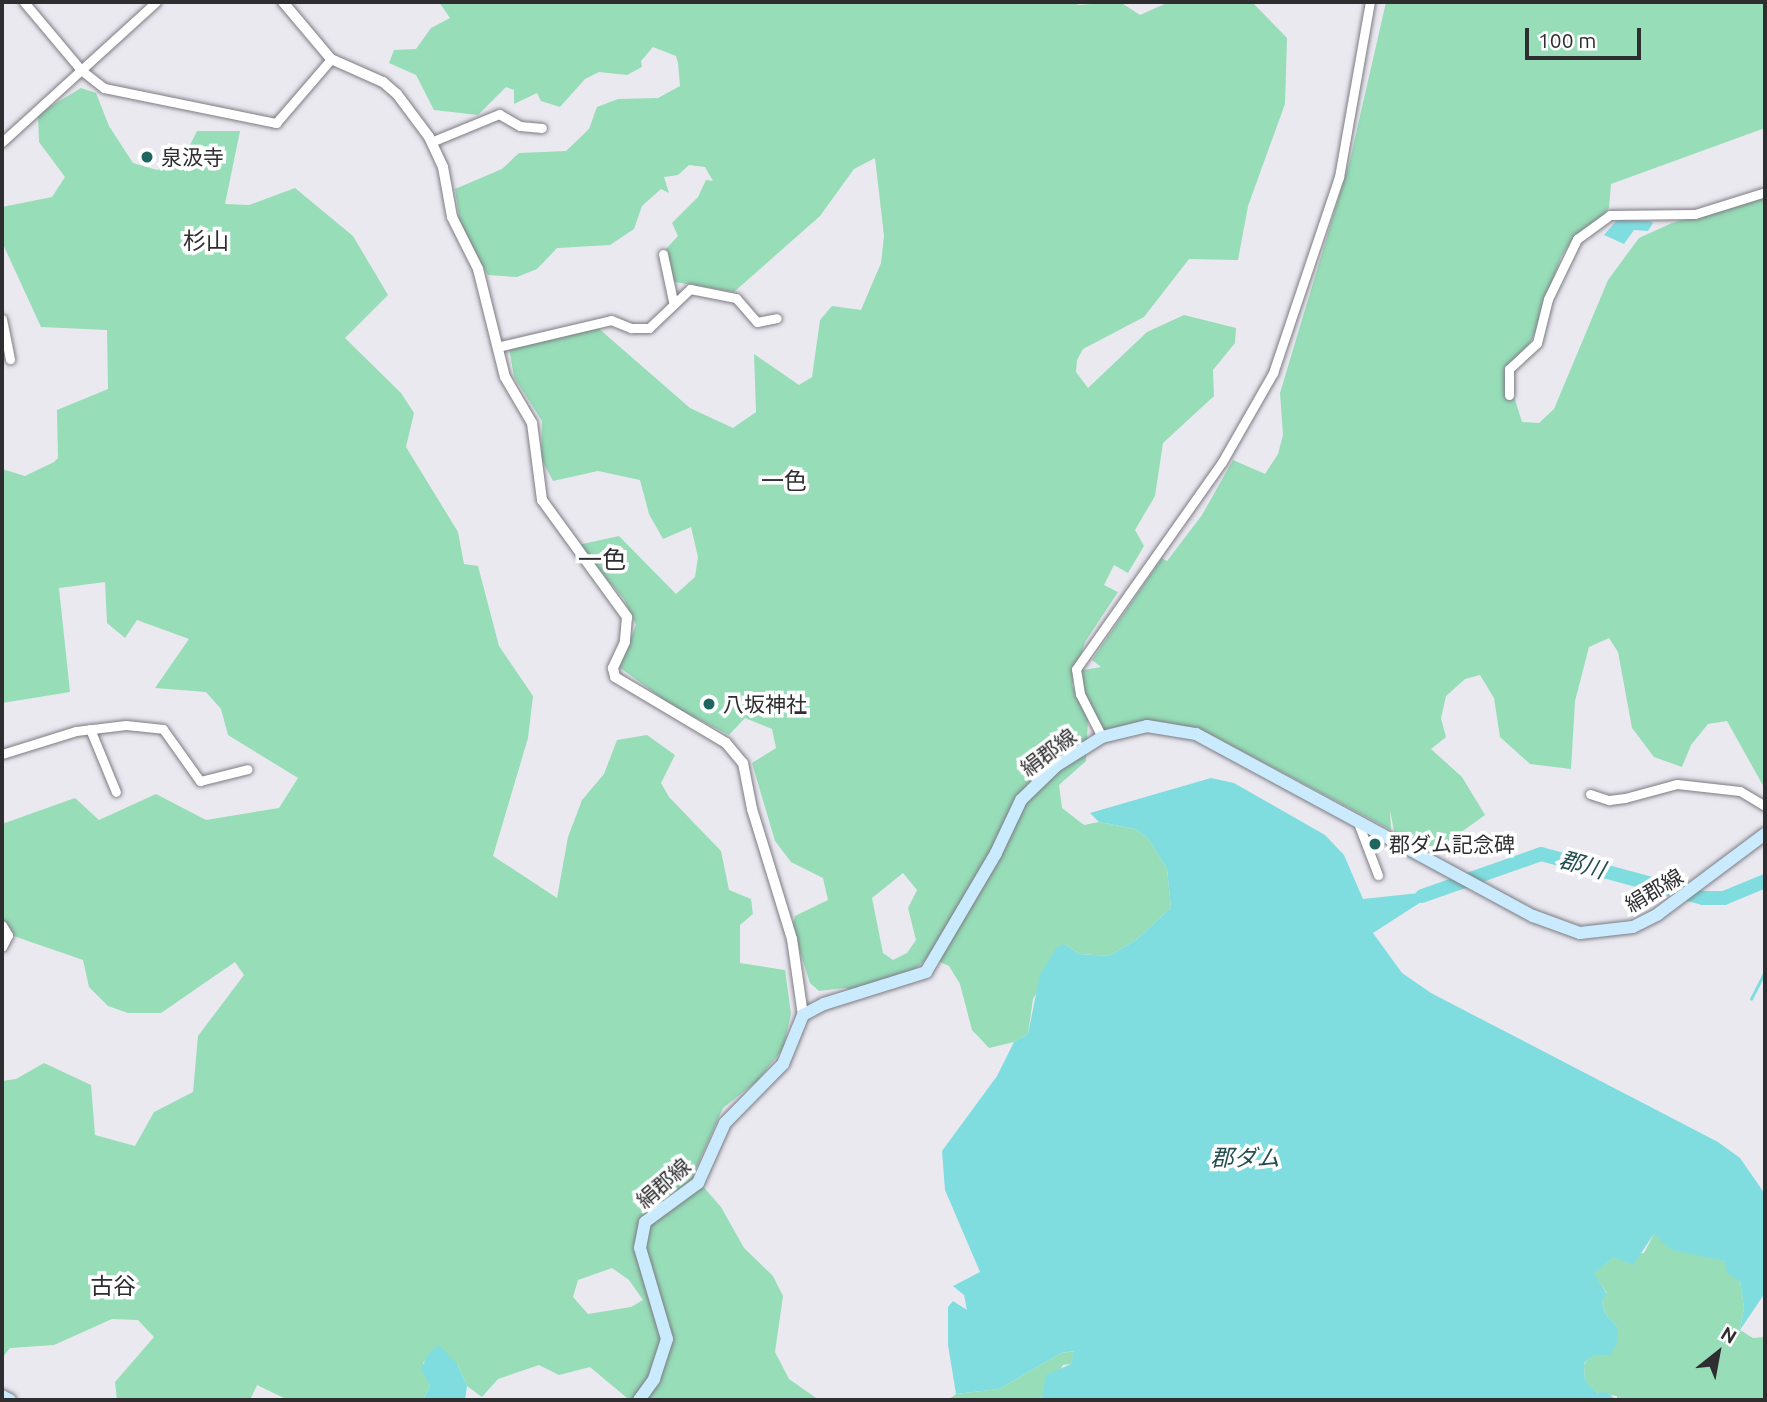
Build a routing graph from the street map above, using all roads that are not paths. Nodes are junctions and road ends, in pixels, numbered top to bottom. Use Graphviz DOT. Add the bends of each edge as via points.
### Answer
graph roads {
  1 [pos="24,2"];
  2 [pos="156,2"];
  3 [pos="283,2"];
  4 [pos="1370,2"];
  5 [pos="331,59"];
  6 [pos="80,70"];
  7 [pos="542,128"];
  8 [pos="2,142"];
  9 [pos="431,142"];
  10 [pos="1765,192"];
  11 [pos="663,254"];
  12 [pos="673,302"];
  13 [pos="777,318"];
  14 [pos="2,319"];
  15 [pos="497,347"];
  16 [pos="9,359"];
  17 [pos="1509,395"];
  18 [pos="90,729"];
  19 [pos="1102,737"];
  20 [pos="2,754"];
  21 [pos="248,769"];
  22 [pos="116,792"];
  23 [pos="1590,794"];
  24 [pos="1765,806"];
  25 [pos="1357,820"];
  26 [pos="1765,834"];
  27 [pos="1378,875"];
  28 [pos="2,925"];
  29 [pos="2,947"];
  30 [pos="803,1015"];
  31 [pos="2,1396"];
  32 [pos="10,1400"];
  33 [pos="639,1400"];
  1 -- 6 [label="street"];
  2 -- 6 [label="street" via="155,8"];
  3 -- 5 [label="street"];
  4 -- 19 [label="street" via="1339,177 1273,373 1222,462 1076,669 1080,694"];
  5 -- 6 [label="street" via="276,124 104,88"];
  5 -- 9 [label="street" via="383,82"];
  6 -- 8 [label="street"];
  7 -- 9 [label="street" via="520,126 499,114"];
  9 -- 15 [label="street" via="443,167 452,218 478,270"];
  10 -- 17 [label="street" via="1695,214 1610,215 1577,239 1558,272 1537,343 1509,369"];
  11 -- 12 [label="street"];
  12 -- 13 [label="street" via="690,289 701,289 740,300 757,323"];
  12 -- 15 [label="street" via="649,328 631,328 611,320"];
  14 -- 16 [label="street"];
  15 -- 30 [label="street" via="505,377 532,424 542,500 627,617 625,642 613,668 615,677 726,743 743,763 752,809 792,939"];
  18 -- 20 [label="street"];
  18 -- 21 [label="street" via="126,725 163,729 200,781"];
  18 -- 22 [label="street"];
  19 -- 25 [label="main road, 絹郡線" via="1147,726 1196,734"];
  19 -- 30 [label="main road, 絹郡線" via="1056,766 1021,800 996,853 926,972"];
  23 -- 24 [label="street" via="1609,800 1677,784 1740,791"];
  25 -- 26 [label="main road, 絹郡線" via="1533,916 1580,933 1633,927 1696,887"];
  25 -- 27 [label="street"];
  28 -- 29 [label="street" via="9,935"];
  30 -- 33 [label="main road, 絹郡線" via="776,1075 736,1108 698,1182 645,1222 640,1248 667,1339 654,1379"];
  31 -- 32 [label="main road"];
}
